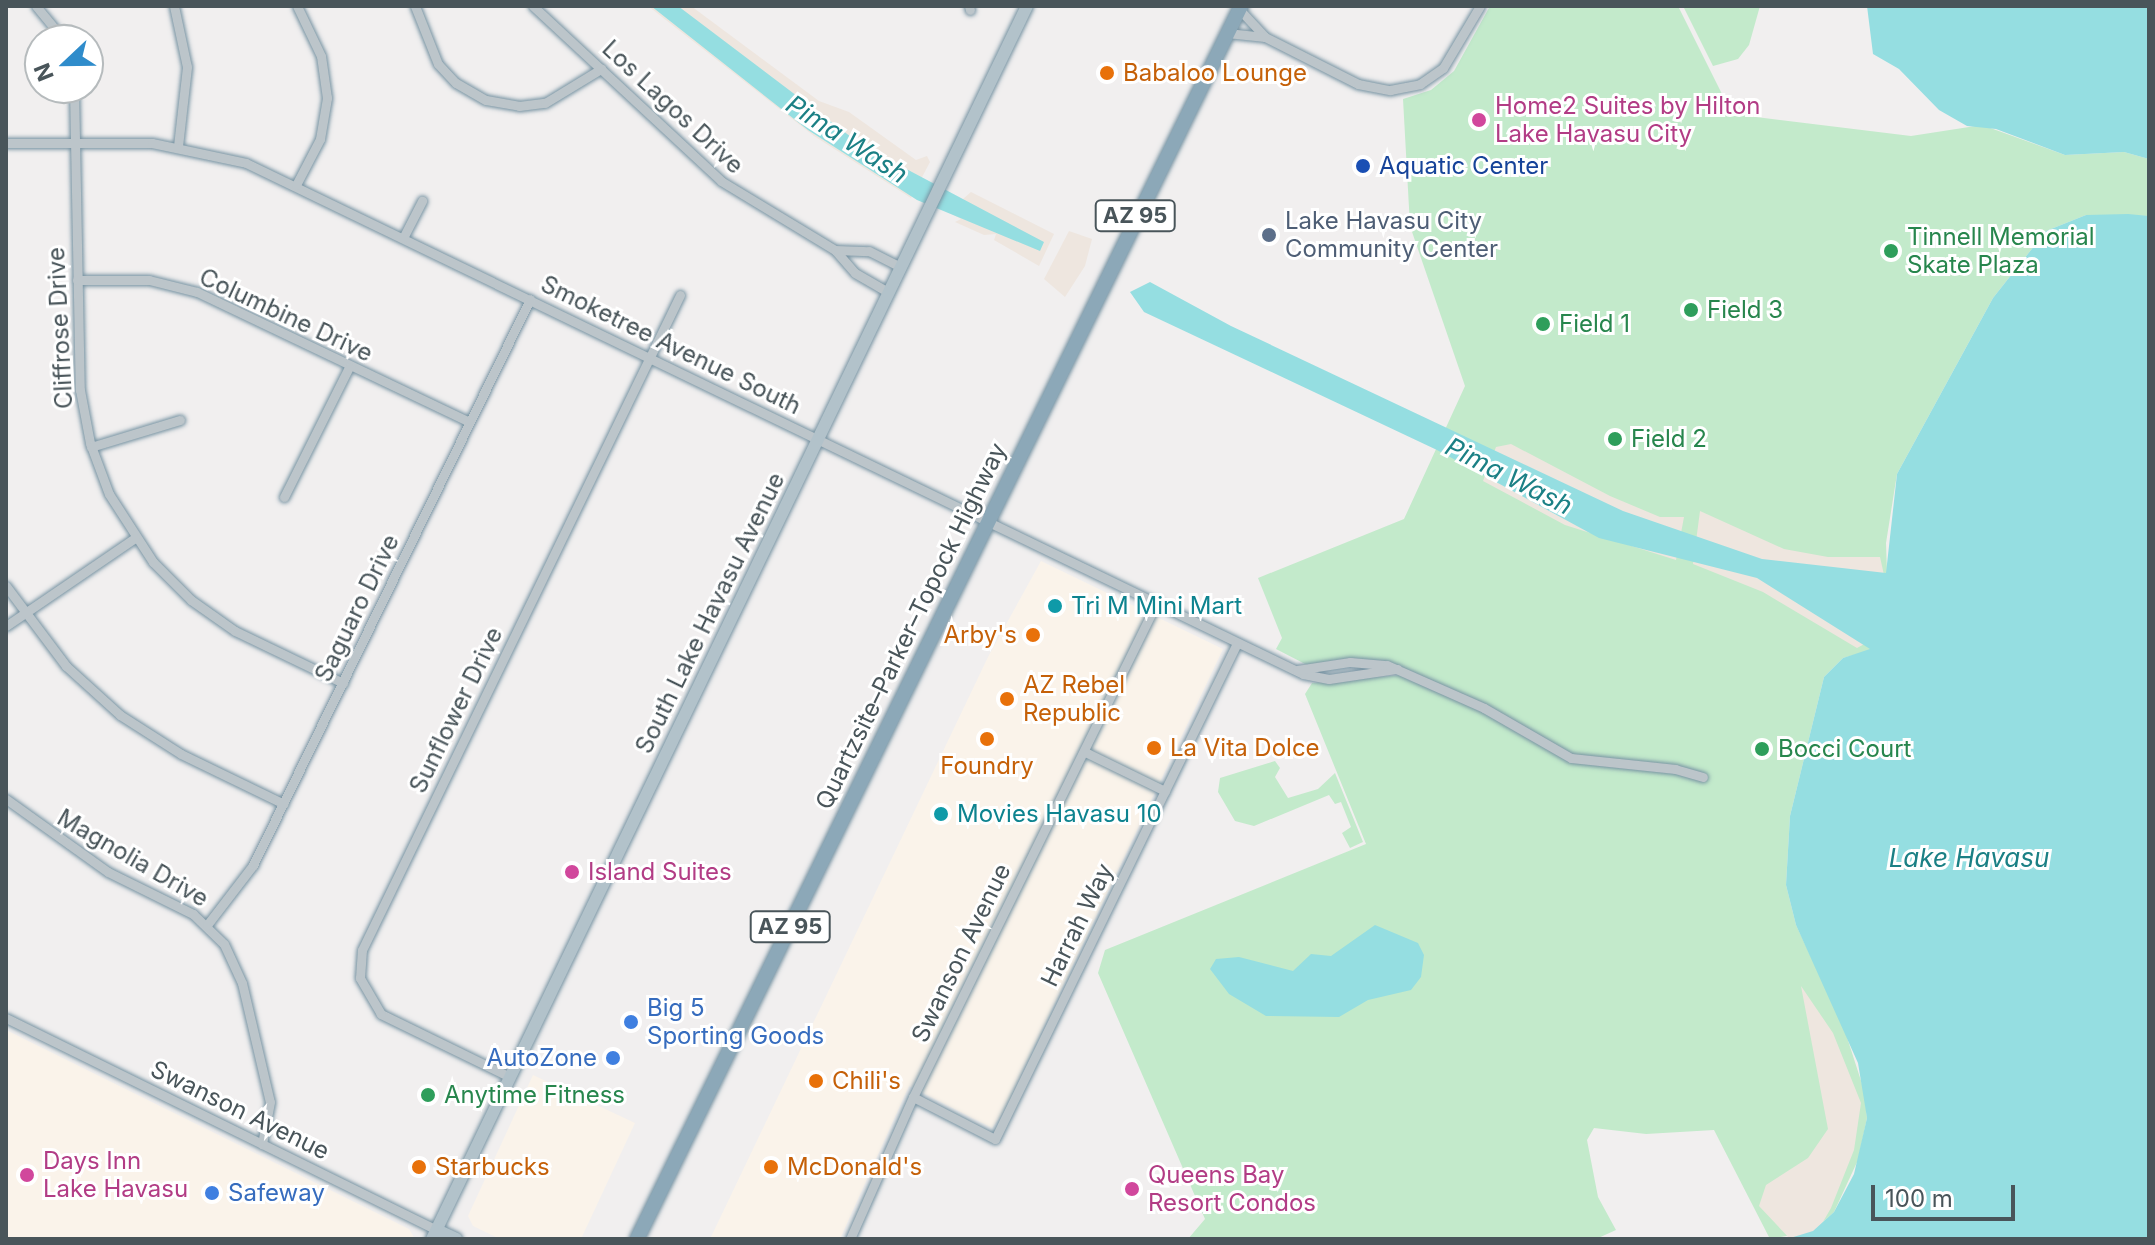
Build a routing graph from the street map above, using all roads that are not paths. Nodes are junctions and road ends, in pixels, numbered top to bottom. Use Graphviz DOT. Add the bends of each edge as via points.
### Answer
graph roads {
  1 [pos="36,6"];
  2 [pos="174,6"];
  3 [pos="297,6"];
  4 [pos="415,6"];
  5 [pos="533,6"];
  6 [pos="1027,6"];
  7 [pos="1480,6"];
  8 [pos="1240,8"];
  9 [pos="51,24"];
  10 [pos="1227,33"];
  11 [pos="1265,37"];
  12 [pos="601,69"];
  13 [pos="74,104"];
  14 [pos="75,142"];
  15 [pos="6,143"];
  16 [pos="178,146"];
  17 [pos="296,185"];
  18 [pos="422,201"];
  19 [pos="403,238"];
  20 [pos="835,250"];
  21 [pos="901,267"];
  22 [pos="77,280"];
  23 [pos="889,293"];
  24 [pos="680,295"];
  25 [pos="530,299"];
  26 [pos="651,356"];
  27 [pos="349,367"];
  28 [pos="180,420"];
  29 [pos="469,422"];
  30 [pos="818,439"];
  31 [pos="91,447"];
  32 [pos="284,497"];
  33 [pos="987,519"];
  34 [pos="135,538"];
  35 [pos="6,586"];
  36 [pos="1157,602"];
  37 [pos="24,614"];
  38 [pos="6,626"];
  39 [pos="1237,643"];
  40 [pos="343,683"];
  41 [pos="1085,752"];
  42 [pos="1703,777"];
  43 [pos="1165,791"];
  44 [pos="6,799"];
  45 [pos="284,804"];
  46 [pos="207,925"];
  47 [pos="6,1018"];
  48 [pos="510,1077"];
  49 [pos="913,1097"];
  50 [pos="262,1144"];
  51 [pos="436,1236"];
  52 [pos="456,1239"];
  53 [pos="637,1239"];
  54 [pos="850,1239"];
  1 -- 9 [label="street"];
  2 -- 16 [label="street" via="187,67"];
  3 -- 17 [label="street" via="321,56 327,98 320,139"];
  4 -- 12 [label="street" via="438,64 456,83 486,100 519,106 545,103"];
  5 -- 12 [label="street, Los Lagos Drive"];
  6 -- 21 [label="main road, South Lake Havasu Avenue"];
  7 -- 11 [label="street" via="1443,68 1401,89 1358,84"];
  8 -- 10 [label="highway, AZ 95"];
  8 -- 11 [label="street"];
  10 -- 11 [label="street"];
  10 -- 33 [label="highway, Quartzsite–Parker–Topock Highway / AZ 95"];
  12 -- 20 [label="street, Los Lagos Drive" via="721,181"];
  13 -- 14 [label="street, Cliffrose Drive"];
  14 -- 15 [label="street, Smoketree Avenue South"];
  14 -- 16 [label="street, Smoketree Avenue South"];
  14 -- 22 [label="street, Cliffrose Drive"];
  16 -- 17 [label="street, Smoketree Avenue South" via="246,163"];
  17 -- 19 [label="street, Smoketree Avenue South"];
  18 -- 19 [label="street"];
  19 -- 25 [label="street, Smoketree Avenue South"];
  20 -- 21 [label="street, Los Lagos Drive" via="869,251"];
  20 -- 23 [label="street, Los Lagos Drive" via="855,273"];
  21 -- 23 [label="main road, South Lake Havasu Avenue"];
  22 -- 27 [label="street, Columbine Drive" via="132,279 181,287"];
  22 -- 31 [label="street, Cliffrose Drive" via="80,390"];
  23 -- 30 [label="main road, South Lake Havasu Avenue"];
  24 -- 26 [label="street, Sunflower Drive"];
  25 -- 26 [label="street, Smoketree Avenue South"];
  25 -- 29 [label="street, Saguaro Drive"];
  26 -- 30 [label="street, Smoketree Avenue South"];
  26 -- 48 [label="street, Sunflower Drive" via="362,950 360,978 381,1014"];
  27 -- 29 [label="street, Columbine Drive"];
  27 -- 32 [label="street"];
  28 -- 31 [label="street"];
  29 -- 40 [label="street, Saguaro Drive"];
  30 -- 33 [label="street, Smoketree Avenue South"];
  30 -- 48 [label="main road, South Lake Havasu Avenue"];
  31 -- 34 [label="street, Cliffrose Drive" via="109,494"];
  33 -- 36 [label="street, Smoketree Avenue South"];
  33 -- 53 [label="highway, Quartzsite–Parker–Topock Highway / AZ 95"];
  34 -- 37 [label="street"];
  34 -- 40 [label="street, Cliffrose Drive" via="171,582 213,616"];
  35 -- 37 [label="street"];
  36 -- 39 [label="street, Smoketree Avenue South"];
  36 -- 41 [label="street, Swanson Avenue"];
  37 -- 38 [label="street"];
  37 -- 45 [label="street" via="66,666 120,715 181,754"];
  39 -- 42 [label="street, Smoketree Avenue South" via="1296,670 1350,662 1397,669 1484,708 1571,758"];
  39 -- 43 [label="street, Harrah Way"];
  40 -- 45 [label="street, Saguaro Drive"];
  41 -- 43 [label="street"];
  41 -- 49 [label="street, Swanson Avenue"];
  43 -- 49 [label="street, Harrah Way" via="995,1139"];
  44 -- 46 [label="street, Magnolia Drive" via="68,847"];
  45 -- 46 [label="street, Saguaro Drive" via="253,865"];
  46 -- 50 [label="street, Magnolia Drive" via="229,953 242,983 270,1102"];
  47 -- 50 [label="street, Swanson Avenue"];
  48 -- 51 [label="main road, South Lake Havasu Avenue"];
  49 -- 54 [label="street, Swanson Avenue"];
  50 -- 51 [label="street, Swanson Avenue"];
  51 -- 52 [label="main road, Swanson Avenue"];
}
